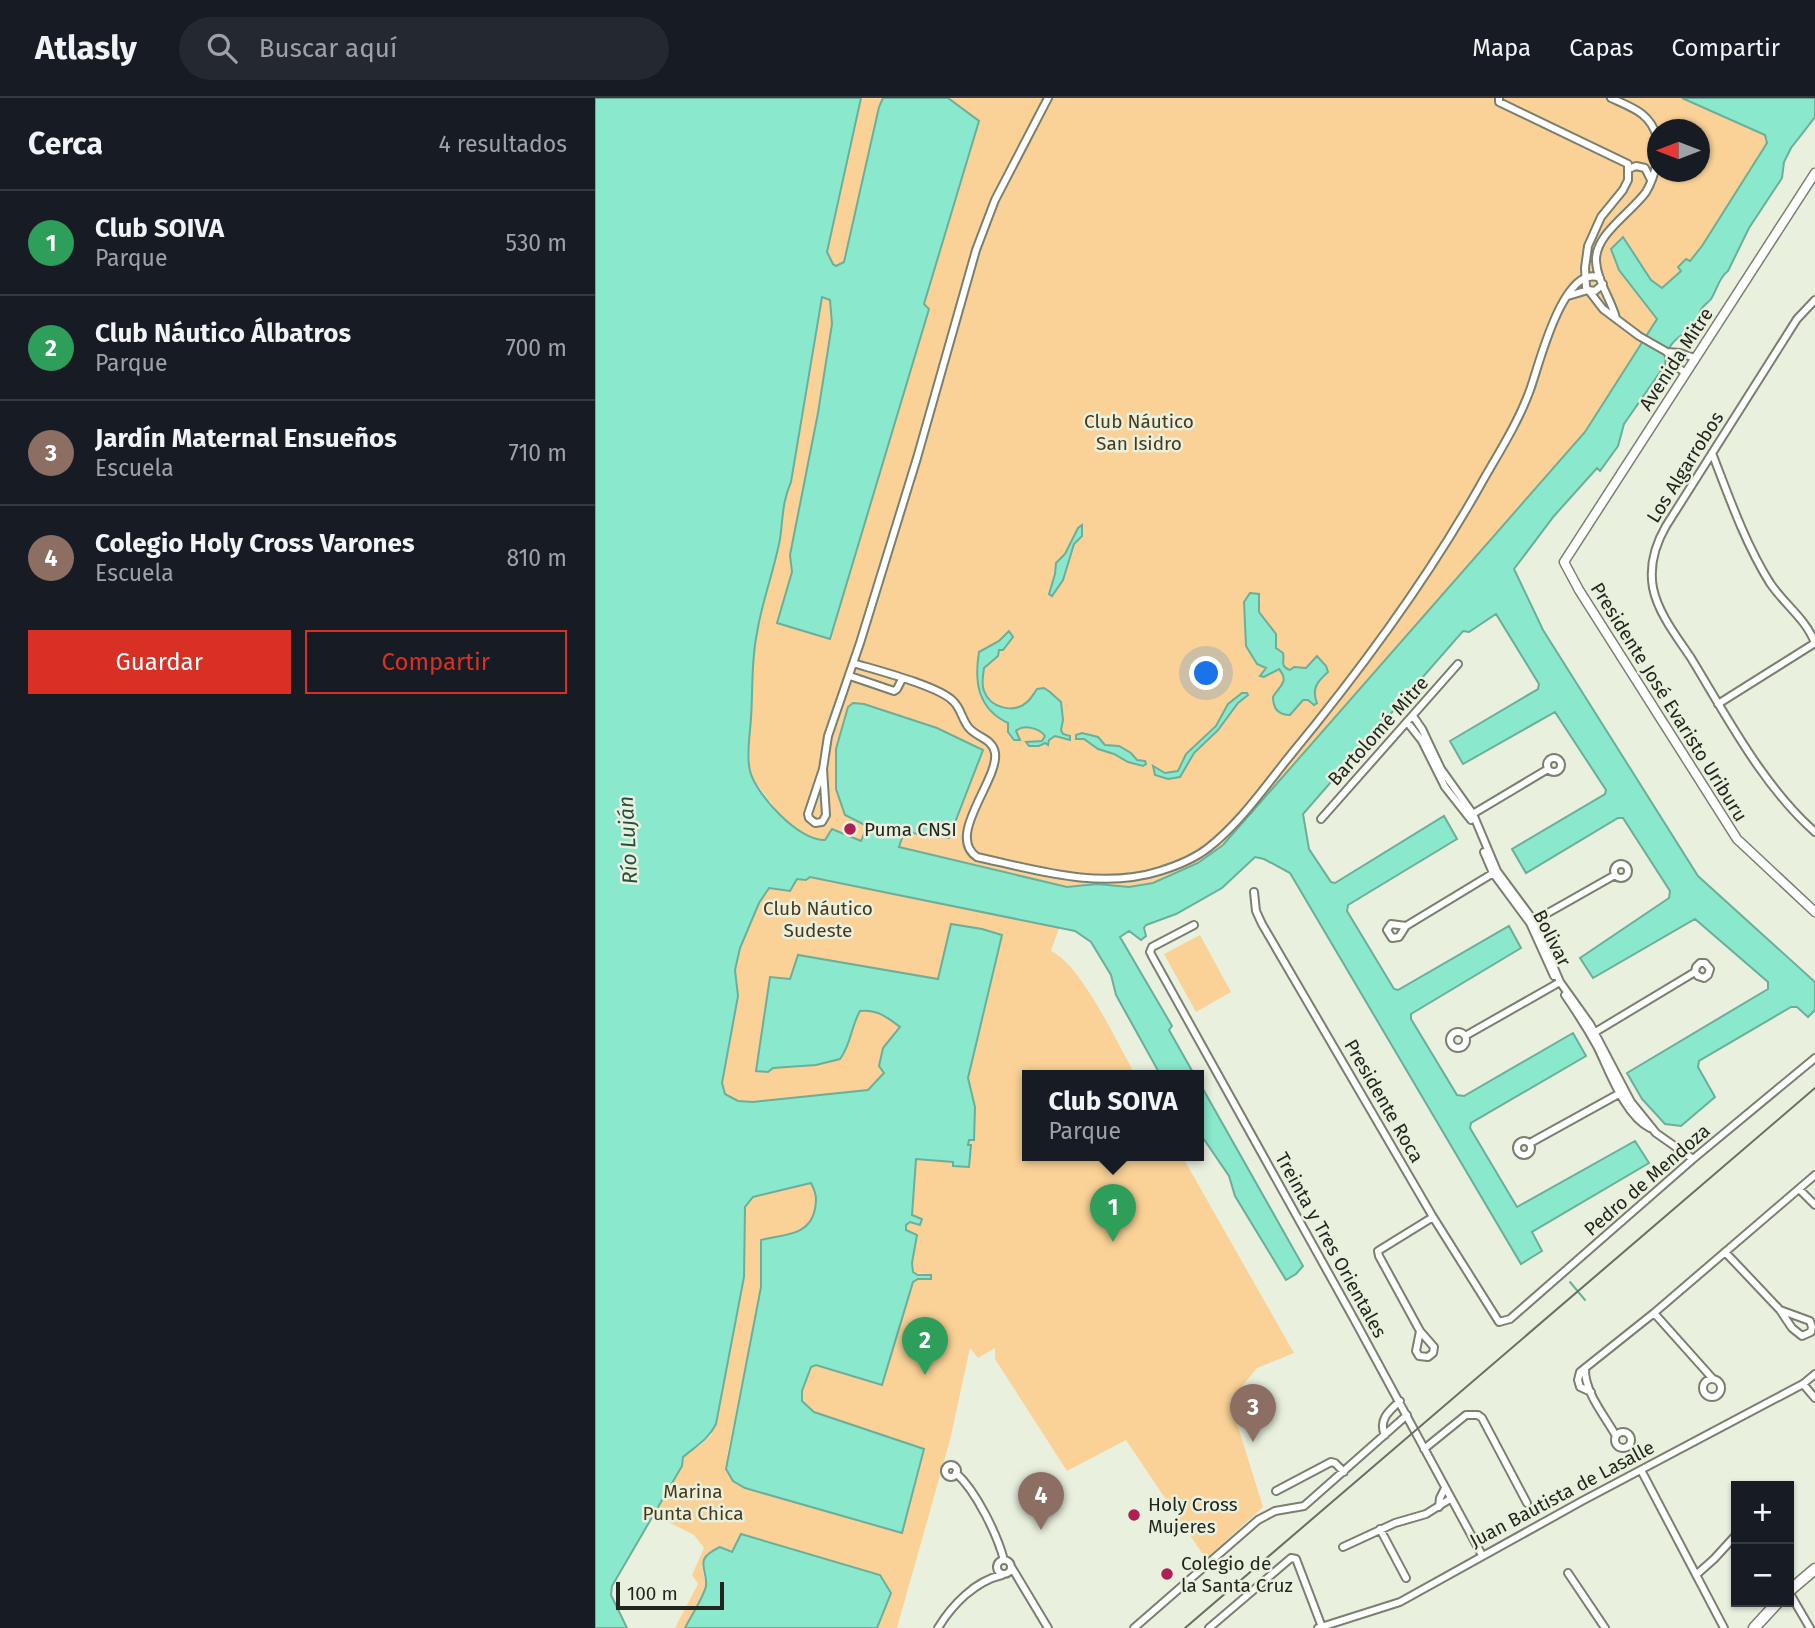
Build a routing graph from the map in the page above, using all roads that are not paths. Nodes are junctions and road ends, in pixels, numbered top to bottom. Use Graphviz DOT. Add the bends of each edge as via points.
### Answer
graph roads {
  1 [pos="1048,98"];
  2 [pos="1499,98"];
  3 [pos="1611,98"];
  4 [pos="1649,119"];
  5 [pos="1629,169"];
  6 [pos="1647,172"];
  7 [pos="1815,173"];
  8 [pos="1651,182"];
  9 [pos="1585,278"];
  10 [pos="1601,281"];
  11 [pos="1588,290"];
  12 [pos="1568,296"];
  13 [pos="1815,300"];
  14 [pos="1616,318"];
  15 [pos="1665,351"];
  16 [pos="1695,358"];
  17 [pos="1685,373"];
  18 [pos="1712,453"];
  19 [pos="1564,562"];
  20 [pos="1815,621"];
  21 [pos="1808,626"];
  22 [pos="1815,643"];
  23 [pos="853,663"];
  24 [pos="1458,664"];
  25 [pos="850,676"];
  26 [pos="902,679"];
  27 [pos="1718,704"];
  28 [pos="1413,716"];
  29 [pos="1407,722"];
  30 [pos="1434,762"];
  31 [pos="823,769"];
  32 [pos="1548,769"];
  33 [pos="1471,815"];
  34 [pos="1321,819"];
  35 [pos="1815,832"];
  36 [pos="1495,872"];
  37 [pos="1615,875"];
  38 [pos="1254,892"];
  39 [pos="1815,912"];
  40 [pos="1532,922"];
  41 [pos="1194,925"];
  42 [pos="1404,929"];
  43 [pos="1695,972"];
  44 [pos="1559,983"];
  45 [pos="1593,1033"];
  46 [pos="1465,1036"];
  47 [pos="1815,1058"];
  48 [pos="1623,1092"];
  49 [pos="1530,1143"];
  50 [pos="1693,1159"];
  51 [pos="1815,1175"];
  52 [pos="1799,1189"];
  53 [pos="1815,1205"];
  54 [pos="1433,1217"];
  55 [pos="1725,1252"];
  56 [pos="1780,1310"];
  57 [pos="1654,1313"];
  58 [pos="1499,1322"];
  59 [pos="1420,1331"];
  60 [pos="1815,1374"];
  61 [pos="1713,1379"];
  62 [pos="1803,1384"];
  63 [pos="1815,1398"];
  64 [pos="1399,1401"];
  65 [pos="1407,1415"];
  66 [pos="1385,1435"];
  67 [pos="1616,1436"];
  68 [pos="1424,1449"];
  69 [pos="1641,1470"];
  70 [pos="1344,1472"];
  71 [pos="957,1473"];
  72 [pos="1445,1488"];
  73 [pos="1276,1491"];
  74 [pos="1450,1499"];
  75 [pos="1527,1503"];
  76 [pos="1439,1507"];
  77 [pos="1380,1530"];
  78 [pos="1731,1540"];
  79 [pos="1343,1547"];
  80 [pos="1482,1555"];
  81 [pos="1004,1560"];
  82 [pos="1012,1568"];
  83 [pos="1815,1569"];
  84 [pos="1568,1573"];
  85 [pos="1004,1575"];
  86 [pos="1696,1575"];
  87 [pos="1406,1578"];
  88 [pos="1020,1582"];
  89 [pos="1794,1587"];
  90 [pos="1794,1600"];
  91 [pos="1773,1607"];
  92 [pos="1336,1625"];
  93 [pos="1320,1627"];
  94 [pos="938,1628"];
  95 [pos="1048,1628"];
  96 [pos="1134,1628"];
  97 [pos="1209,1628"];
  98 [pos="1605,1628"];
  99 [pos="1724,1628"];
  100 [pos="1753,1628"];
  101 [pos="1810,1628"];
  1 -- 23 [label="street" via="995,200 976,250"];
  2 -- 5 [label="street" via="1499,102 1625,161"];
  3 -- 4 [label="street"];
  5 -- 6 [label="street" via="1636,166"];
  5 -- 9 [label="street" via="1623,190 1594,229"];
  7 -- 16 [label="street, Avenida Mitre"];
  8 -- 10 [label="street" via="1601,240 1596,257"];
  9 -- 10 [label="street"];
  9 -- 11 [label="street"];
  9 -- 12 [label="street"];
  10 -- 11 [label="street" via="1598,289"];
  10 -- 14 [label="street"];
  11 -- 12 [label="street"];
  11 -- 14 [label="street"];
  12 -- 26 [label="street" via="1551,326 1530,391 1512,428 1413,594 1342,692 1242,815 1193,857 1149,874 1093,878 977,857 968,847 968,833 995,751 968,727 951,698"];
  13 -- 18 [label="street, Los Algarrobos" via="1797,319"];
  14 -- 15 [label="street"];
  15 -- 16 [label="street"];
  15 -- 17 [label="street"];
  16 -- 17 [label="street, Avenida Mitre"];
  17 -- 19 [label="street, Avenida Mitre"];
  18 -- 21 [label="street" via="1760,567 1783,601"];
  18 -- 27 [label="street, Los Algarrobos" via="1656,545 1652,586 1657,603"];
  19 -- 39 [label="street, Presidente José Evaristo Uriburu" via="1737,839"];
  20 -- 21 [label="street"];
  21 -- 22 [label="street"];
  22 -- 27 [label="street"];
  23 -- 25 [label="street"];
  23 -- 26 [label="street"];
  24 -- 28 [label="street, Bartolomé Mitre"];
  25 -- 26 [label="street" via="894,691"];
  25 -- 31 [label="street" via="828,736"];
  27 -- 35 [label="street, Los Algarrobos" via="1774,789"];
  28 -- 29 [label="street, Bartolomé Mitre"];
  28 -- 30 [label="street, Bolivar"];
  29 -- 30 [label="street, Bolivar"];
  29 -- 34 [label="street, Bartolomé Mitre"];
  30 -- 33 [label="street, Bolivar" via="1450,794"];
  31 -- 31 [label="street" via="808,814 815,823 826,816"];
  32 -- 33 [label="street"];
  33 -- 36 [label="street, Bolivar"];
  36 -- 40 [label="street, Bolivar"];
  36 -- 42 [label="street"];
  37 -- 40 [label="street"];
  38 -- 54 [label="street, Presidente Roca" via="1262,924"];
  40 -- 44 [label="street, Bolivar"];
  41 -- 64 [label="street, Treinta y Tres Orientales" via="1150,952"];
  42 -- 42 [label="street" via="1398,924 1389,926 1388,934 1397,938"];
  43 -- 45 [label="street"];
  44 -- 45 [label="street, Bolivar"];
  44 -- 46 [label="street"];
  45 -- 48 [label="street, Bolivar"];
  47 -- 50 [label="street, Pedro de Mendoza"];
  48 -- 49 [label="street"];
  48 -- 50 [label="street, Bolivar" via="1652,1129"];
  50 -- 58 [label="street, Pedro de Mendoza" via="1510,1319"];
  51 -- 52 [label="street"];
  52 -- 53 [label="street"];
  52 -- 55 [label="street"];
  54 -- 58 [label="street, Presidente Roca"];
  54 -- 59 [label="street" via="1378,1251"];
  55 -- 56 [label="street"];
  55 -- 57 [label="street"];
  56 -- 56 [label="street" via="1798,1334 1811,1332 1810,1321"];
  57 -- 61 [label="street"];
  57 -- 67 [label="street" via="1578,1375 1580,1387 1591,1392"];
  60 -- 62 [label="street, Juan Bautista de Lasalle"];
  62 -- 63 [label="street"];
  62 -- 69 [label="street, Juan Bautista de Lasalle"];
  64 -- 65 [label="street, Treinta y Tres Orientales"];
  64 -- 66 [label="street" via="1383,1421"];
  65 -- 66 [label="street"];
  65 -- 68 [label="street, Treinta y Tres Orientales"];
  66 -- 70 [label="street"];
  68 -- 72 [label="street, Treinta y Tres Orientales"];
  68 -- 75 [label="street" via="1466,1415 1478,1415"];
  69 -- 80 [label="street, Juan Bautista de Lasalle"];
  69 -- 86 [label="street"];
  70 -- 73 [label="street" via="1331,1462"];
  70 -- 96 [label="street" via="1304,1506 1275,1511 1258,1520"];
  71 -- 81 [label="street"];
  72 -- 74 [label="street, Treinta y Tres Orientales"];
  72 -- 76 [label="street"];
  74 -- 76 [label="street"];
  74 -- 80 [label="street, Treinta y Tres Orientales"];
  76 -- 77 [label="street"];
  77 -- 79 [label="street"];
  77 -- 87 [label="street"];
  78 -- 86 [label="street"];
  80 -- 92 [label="street, Juan Bautista de Lasalle" via="1400,1602"];
  81 -- 82 [label="street"];
  81 -- 85 [label="street" via="997,1568"];
  82 -- 85 [label="street"];
  82 -- 88 [label="street"];
  83 -- 89 [label="main road"];
  84 -- 98 [label="street"];
  85 -- 88 [label="street"];
  85 -- 94 [label="street" via="977,1585"];
  86 -- 99 [label="street"];
  88 -- 95 [label="street"];
  90 -- 101 [label="street"];
  91 -- 100 [label="main road"];
  92 -- 93 [label="street, Juan Bautista de Lasalle"];
  93 -- 97 [label="street" via="1296,1559 1291,1558"];
}
